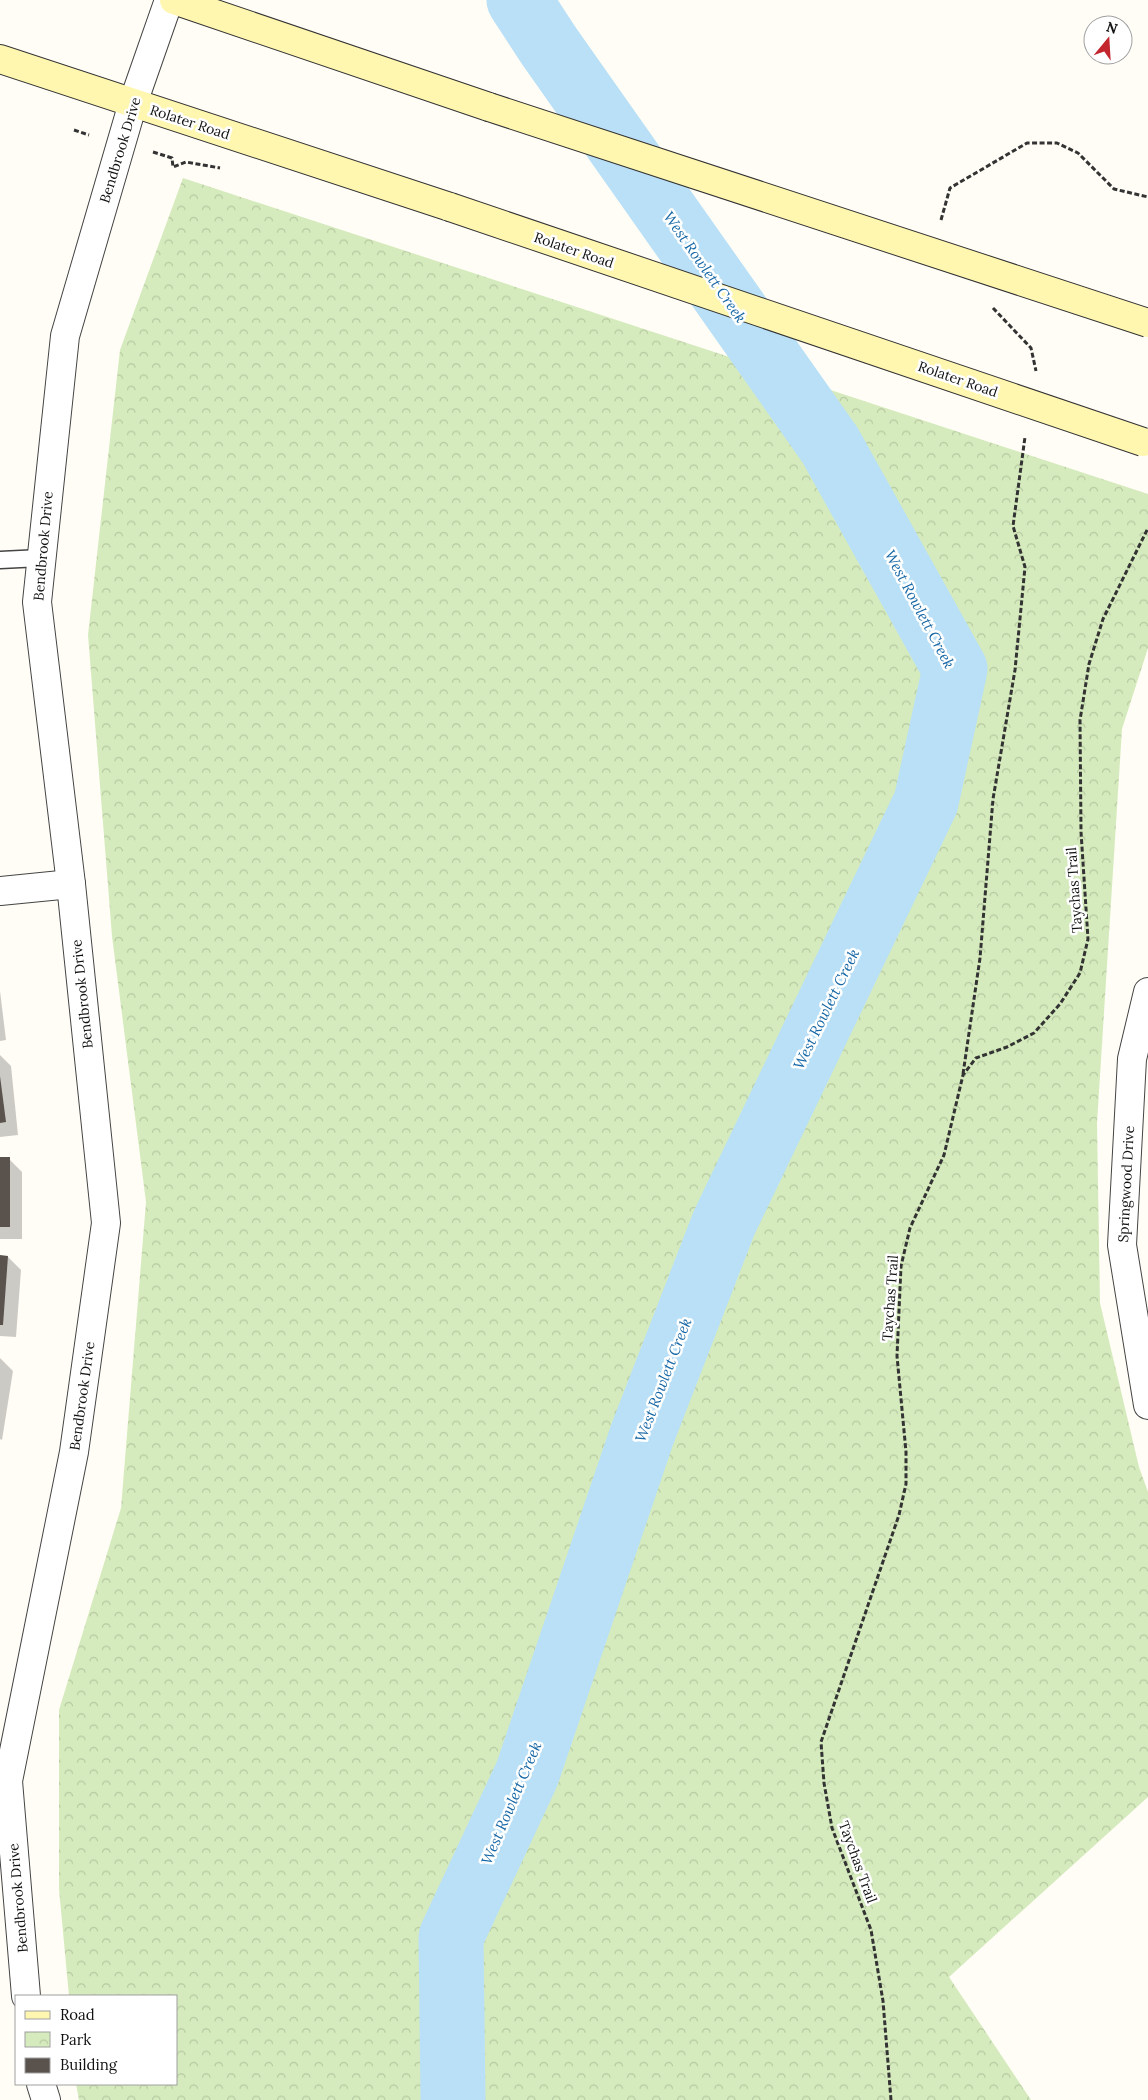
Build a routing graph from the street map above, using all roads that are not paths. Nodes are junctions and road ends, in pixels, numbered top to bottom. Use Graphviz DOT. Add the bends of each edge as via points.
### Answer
graph roads {
  1 [pos="169,0"];
  2 [pos="174,0"];
  3 [pos="0,59"];
  4 [pos="133,103"];
  5 [pos="1148,323"];
  6 [pos="1146,442"];
  7 [pos="41,558"];
  8 [pos="0,560"];
  9 [pos="71,884"];
  10 [pos="0,891"];
  11 [pos="1148,992"];
  12 [pos="1148,1406"];
  13 [pos="26,1995"];
  14 [pos="41,2085"];
  15 [pos="46,2100"];
  1 -- 4 [label="street, Bendbrook Drive"];
  2 -- 5 [label="main road, bridge"];
  3 -- 4 [label="main road, Rolater Road"];
  4 -- 6 [label="main road, Rolater Road, bridge"];
  4 -- 7 [label="street, Bendbrook Drive" via="65,336"];
  7 -- 8 [label="lane"];
  7 -- 9 [label="street, Bendbrook Drive" via="37,602"];
  9 -- 10 [label="street"];
  9 -- 13 [label="street, Bendbrook Drive" via="106,1223 74,1452 8,1781"];
  11 -- 12 [label="street, Springwood Drive" via="1132,1059 1122,1245"];
  14 -- 15 [label="street"];
}
